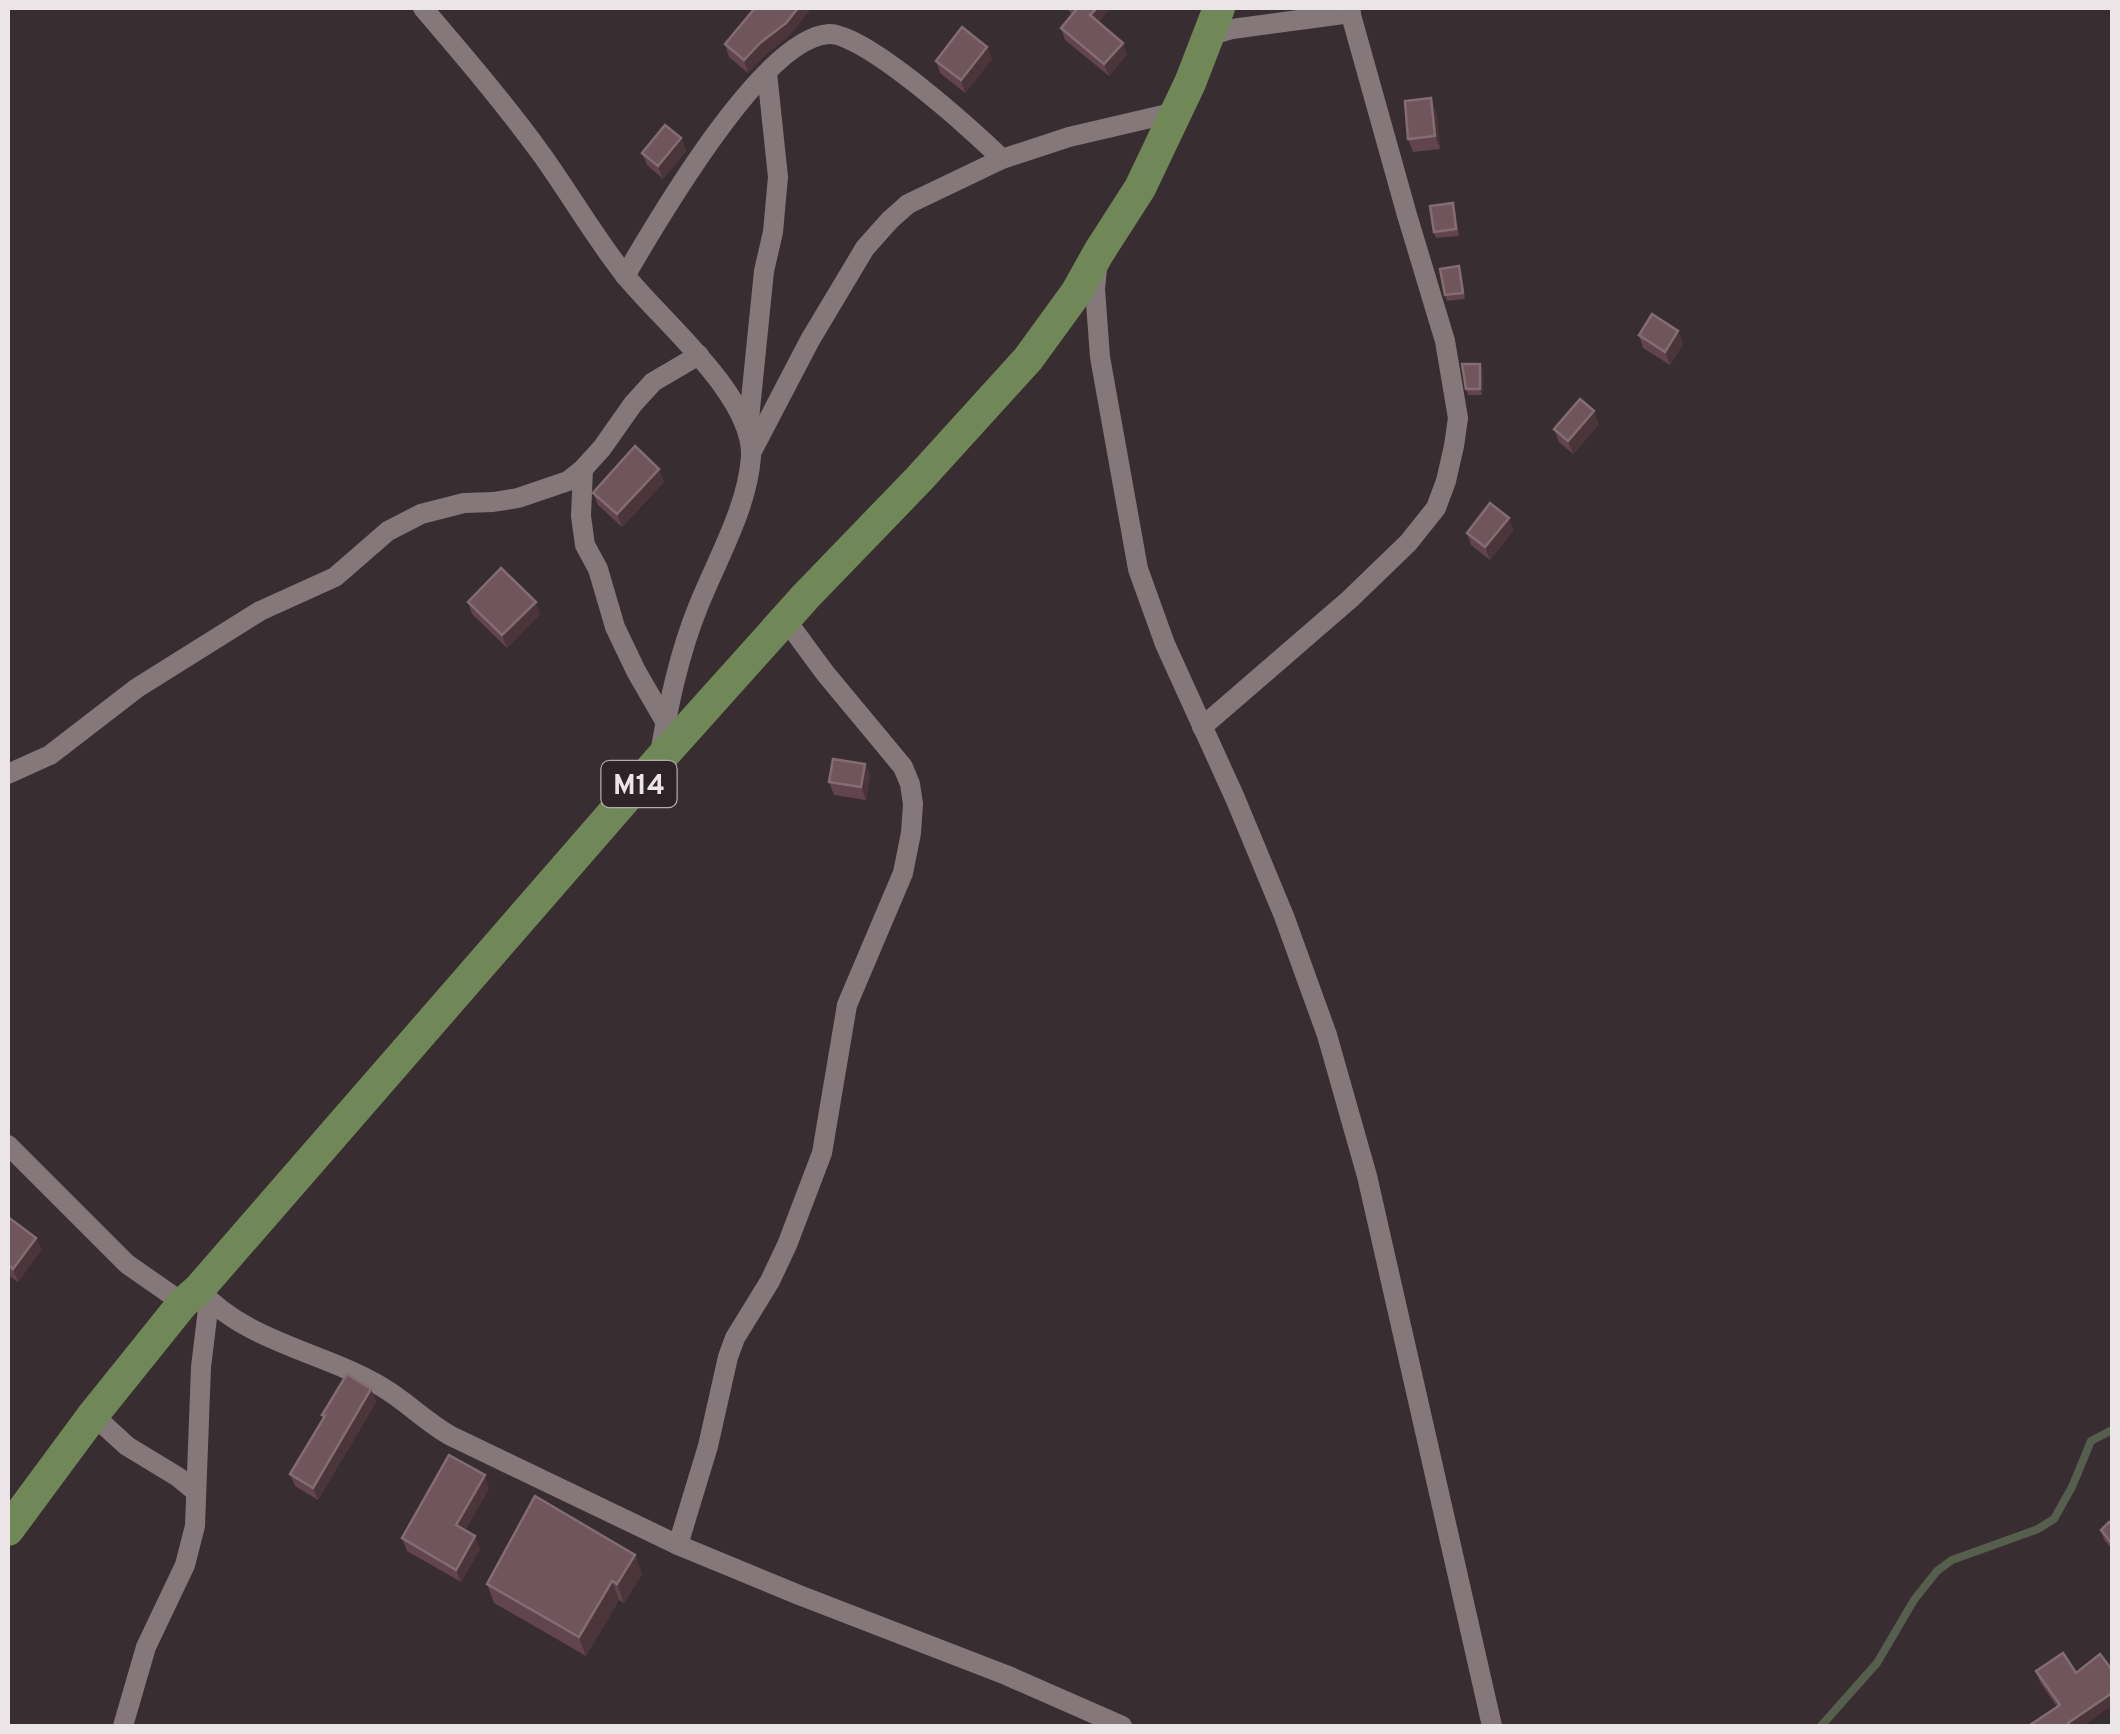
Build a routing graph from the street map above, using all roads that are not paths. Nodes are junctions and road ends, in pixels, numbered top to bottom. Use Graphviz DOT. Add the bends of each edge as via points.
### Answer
graph roads {
  1 [pos="423,8"];
  2 [pos="1350,10"];
  3 [pos="1214,22"];
  4 [pos="767,73"];
  5 [pos="1176,112"];
  6 [pos="1002,160"];
  7 [pos="1100,252"];
  8 [pos="625,276"];
  9 [pos="699,355"];
  10 [pos="748,429"];
  11 [pos="751,453"];
  12 [pos="583,469"];
  13 [pos="786,620"];
  14 [pos="666,723"];
  15 [pos="1202,727"];
  16 [pos="659,760"];
  17 [pos="8,774"];
  18 [pos="8,1146"];
  19 [pos="197,1298"];
  20 [pos="93,1415"];
  21 [pos="196,1491"];
  22 [pos="8,1530"];
  23 [pos="678,1545"];
  24 [pos="122,1726"];
  25 [pos="1122,1726"];
  26 [pos="1492,1726"];
  1 -- 8 [label="street" via="503,102"];
  2 -- 3 [label="street" via="1251,26"];
  2 -- 15 [label="street" via="1445,341 1458,418 1454,446 1436,508 1408,543"];
  3 -- 5 [label="main road, M14"];
  4 -- 6 [label="street" via="812,39 848,38 940,104"];
  4 -- 8 [label="street" via="692,167"];
  4 -- 10 [label="street" via="778,177"];
  5 -- 6 [label="street"];
  5 -- 7 [label="main road, M14"];
  6 -- 11 [label="street" via="908,204 875,236"];
  7 -- 13 [label="main road, M14" via="1028,359"];
  7 -- 15 [label="street" via="1100,358 1138,568"];
  8 -- 9 [label="street"];
  9 -- 10 [label="street"];
  9 -- 12 [label="street" via="653,382"];
  10 -- 11 [label="street"];
  11 -- 14 [label="street" via="735,520 673,684"];
  12 -- 14 [label="street" via="585,544 615,627"];
  12 -- 17 [label="street" via="518,498 464,503 388,531 335,577 260,611 137,688 50,755"];
  13 -- 16 [label="main road, M14"];
  13 -- 23 [label="street" via="903,767 911,832 903,873 847,1005 822,1152 787,1245 728,1357"];
  14 -- 16 [label="street"];
  15 -- 26 [label="street" via="1327,1035 1367,1176"];
  16 -- 19 [label="main road, M14"];
  18 -- 19 [label="street" via="126,1264"];
  19 -- 20 [label="main road, M14"];
  19 -- 21 [label="street"];
  19 -- 23 [label="street" via="381,1386 451,1436"];
  20 -- 21 [label="street"];
  20 -- 22 [label="main road, M14"];
  21 -- 24 [label="street" via="184,1566 146,1647"];
  23 -- 25 [label="street"];
}
